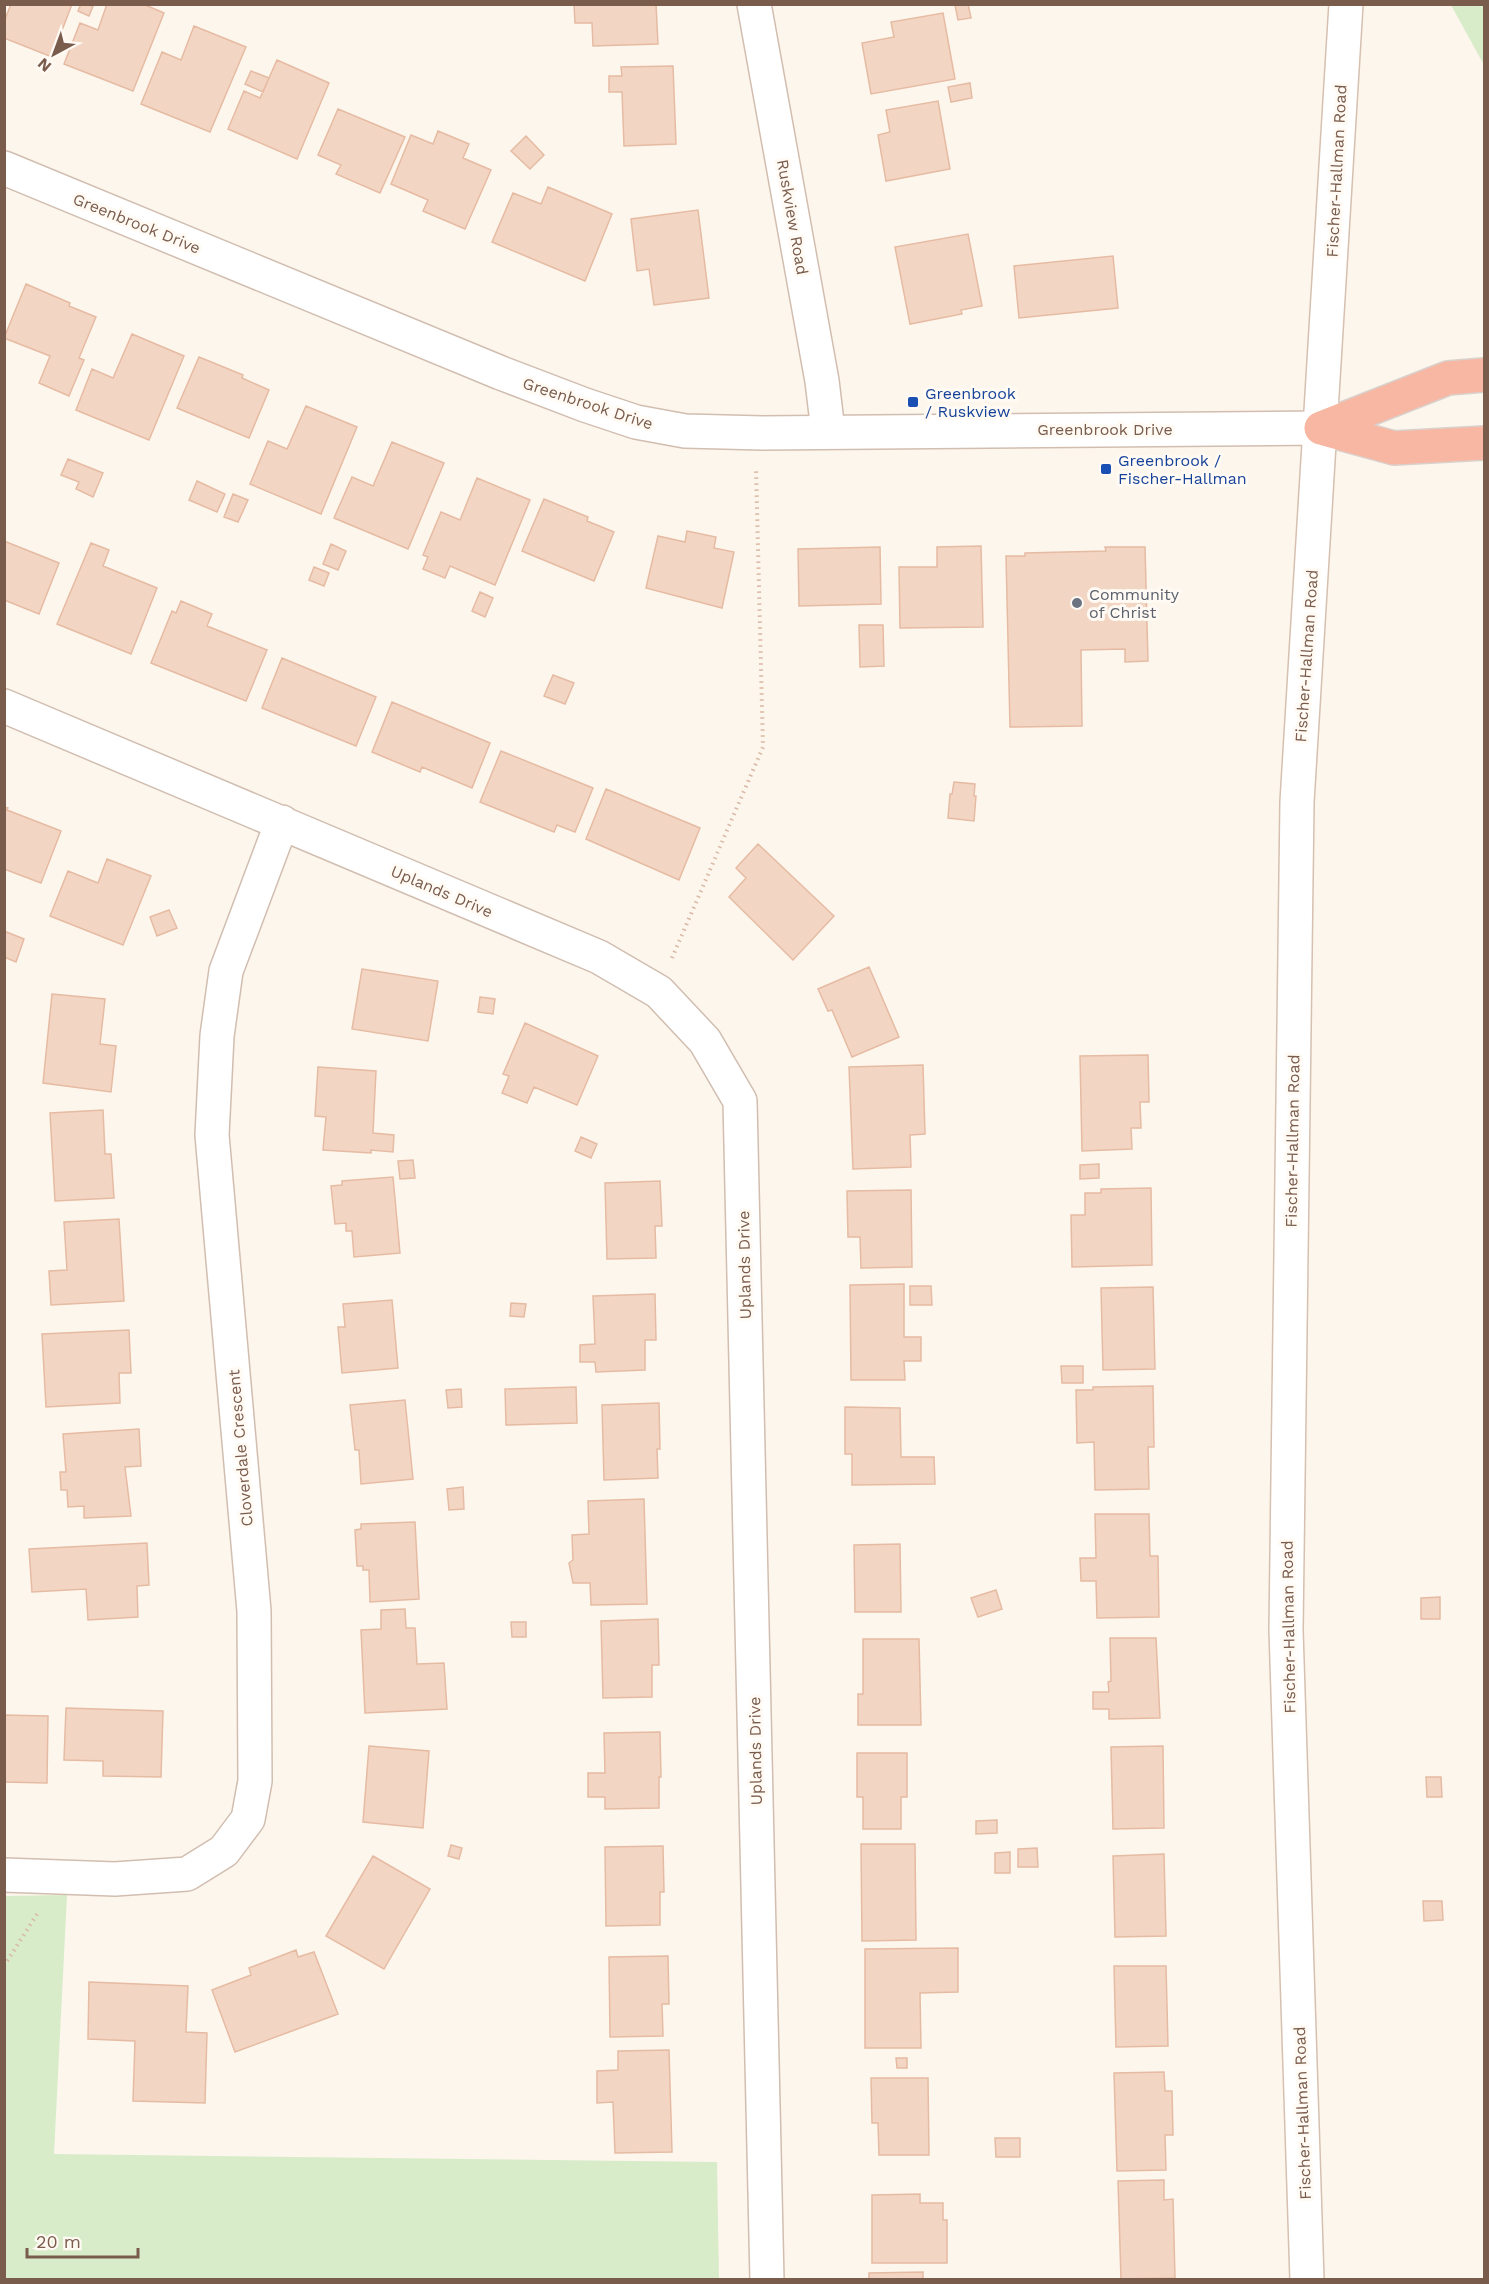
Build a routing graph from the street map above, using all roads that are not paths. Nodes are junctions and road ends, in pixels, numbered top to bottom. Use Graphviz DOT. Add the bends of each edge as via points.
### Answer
graph roads {
  1 [pos="754,4"];
  2 [pos="1346,4"];
  3 [pos="4,168"];
  4 [pos="1485,375"];
  5 [pos="1321,428"];
  6 [pos="828,430"];
  7 [pos="1485,443"];
  8 [pos="4,706"];
  9 [pos="282,822"];
  10 [pos="4,1875"];
  11 [pos="767,2280"];
  12 [pos="1307,2280"];
  1 -- 6 [label="street, Ruskview Road"];
  2 -- 5 [label="street, Fischer-Hallman Road"];
  3 -- 6 [label="street, Greenbrook Drive" via="501,374 636,422 685,431"];
  4 -- 5 [label="highway" via="1448,378"];
  5 -- 6 [label="street, Greenbrook Drive"];
  5 -- 7 [label="highway" via="1394,448"];
  5 -- 12 [label="street, Fischer-Hallman Road" via="1297,802 1286,1630"];
  8 -- 9 [label="street, Uplands Drive"];
  9 -- 10 [label="street, Cloverdale Crescent" via="226,971 216,1036 212,1135 254,1611 255,1781 248,1819 224,1851 187,1874 115,1879"];
  9 -- 11 [label="street, Uplands Drive" via="599,957 659,992 705,1041 740,1101"];
}
